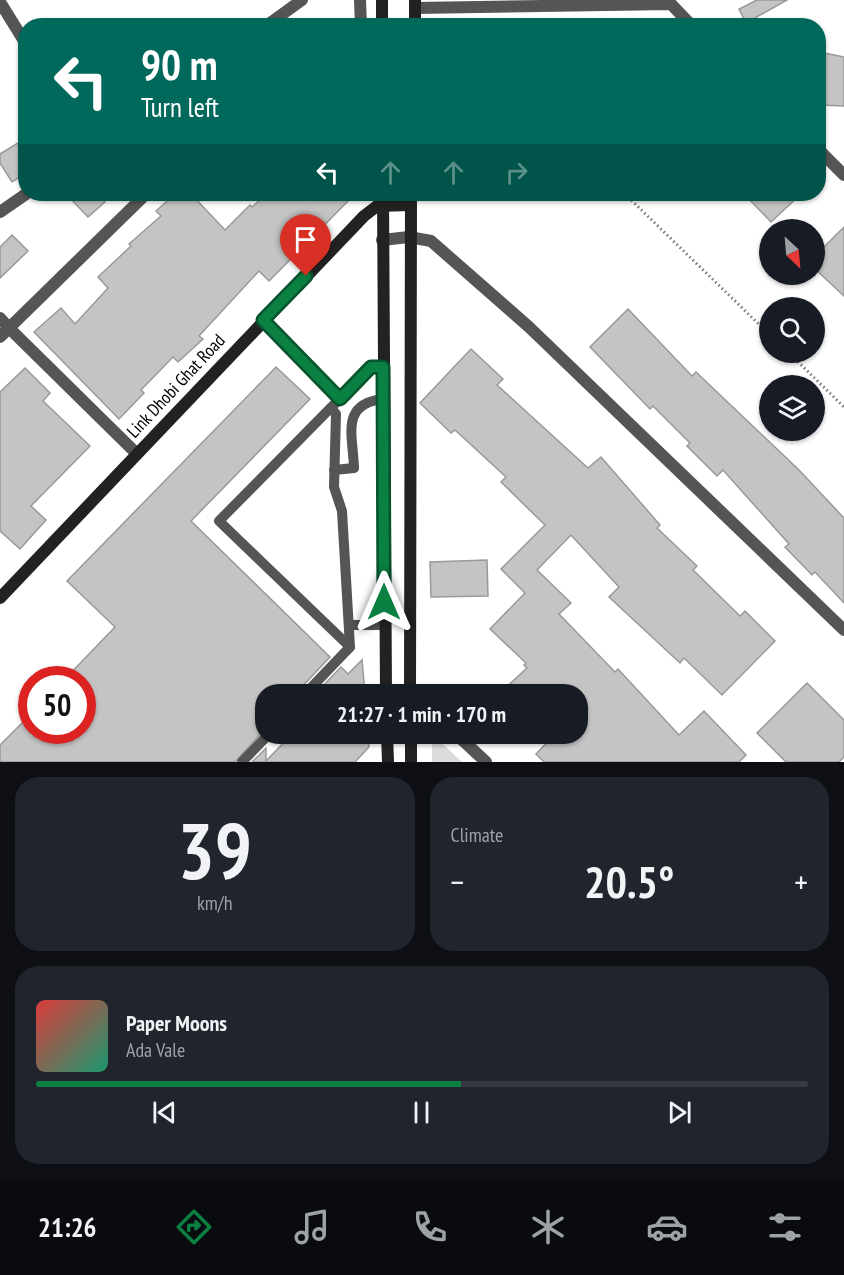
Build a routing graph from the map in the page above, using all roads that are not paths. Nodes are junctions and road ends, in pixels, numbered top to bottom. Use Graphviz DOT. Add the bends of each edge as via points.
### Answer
graph roads {
  1 [pos="302,0"];
  2 [pos="360,0"];
  3 [pos="382,0"];
  4 [pos="0,2"];
  5 [pos="671,2"];
  6 [pos="415,4"];
  7 [pos="437,4"];
  8 [pos="277,18"];
  9 [pos="361,18"];
  10 [pos="382,18"];
  11 [pos="685,18"];
  12 [pos="18,31"];
  13 [pos="826,157"];
  14 [pos="844,175"];
  15 [pos="18,200"];
  16 [pos="139,201"];
  17 [pos="381,201"];
  18 [pos="383,201"];
  19 [pos="411,201"];
  20 [pos="0,212"];
  21 [pos="409,237"];
  22 [pos="382,240"];
  23 [pos="0,318"];
  24 [pos="263,320"];
  25 [pos="9,328"];
  26 [pos="0,337"];
  27 [pos="383,367"];
  28 [pos="340,399"];
  29 [pos="383,399"];
  30 [pos="330,408"];
  31 [pos="137,454"];
  32 [pos="334,470"];
  33 [pos="0,598"];
  34 [pos="349,625"];
  35 [pos="384,625"];
  36 [pos="844,630"];
  37 [pos="350,647"];
  38 [pos="315,684"];
  39 [pos="386,684"];
  40 [pos="410,684"];
  41 [pos="259,744"];
  42 [pos="387,744"];
  43 [pos="411,744"];
  44 [pos="467,744"];
  45 [pos="242,762"];
  46 [pos="388,762"];
  47 [pos="411,762"];
  48 [pos="486,762"];
  1 -- 8 [label="street"];
  2 -- 9 [label="street"];
  3 -- 10 [label="main road"];
  4 -- 12 [label="street"];
  5 -- 7 [label="street"];
  5 -- 11 [label="street"];
  6 -- 7 [label="street"];
  13 -- 14 [label="street"];
  15 -- 20 [label="street"];
  16 -- 25 [label="street"];
  17 -- 24 [label="main road, Link Dhobi Ghat Road"];
  18 -- 22 [label="main road"];
  19 -- 21 [label="main road"];
  21 -- 22 [label="street"];
  21 -- 36 [label="street" via="431,241 529,327"];
  21 -- 40 [label="main road"];
  22 -- 27 [label="main road"];
  23 -- 25 [label="street"];
  24 -- 28 [label="lane"];
  24 -- 31 [label="main road, Link Dhobi Ghat Road"];
  25 -- 26 [label="street"];
  25 -- 31 [label="street"];
  27 -- 28 [label="lane" via="371,367"];
  27 -- 29 [label="main road"];
  28 -- 30 [label="lane"];
  29 -- 32 [label="lane" via="368,401 353,413 354,468"];
  29 -- 35 [label="main road"];
  30 -- 32 [label="lane" via="336,414"];
  30 -- 37 [label="lane" via="219,521"];
  31 -- 33 [label="main road, Link Dhobi Ghat Road"];
  32 -- 34 [label="lane" via="334,487 342,511"];
  34 -- 35 [label="lane"];
  34 -- 37 [label="lane"];
  35 -- 39 [label="main road"];
  37 -- 38 [label="lane"];
  41 -- 45 [label="lane"];
  42 -- 46 [label="main road"];
  43 -- 47 [label="main road"];
  44 -- 48 [label="street"];
}
